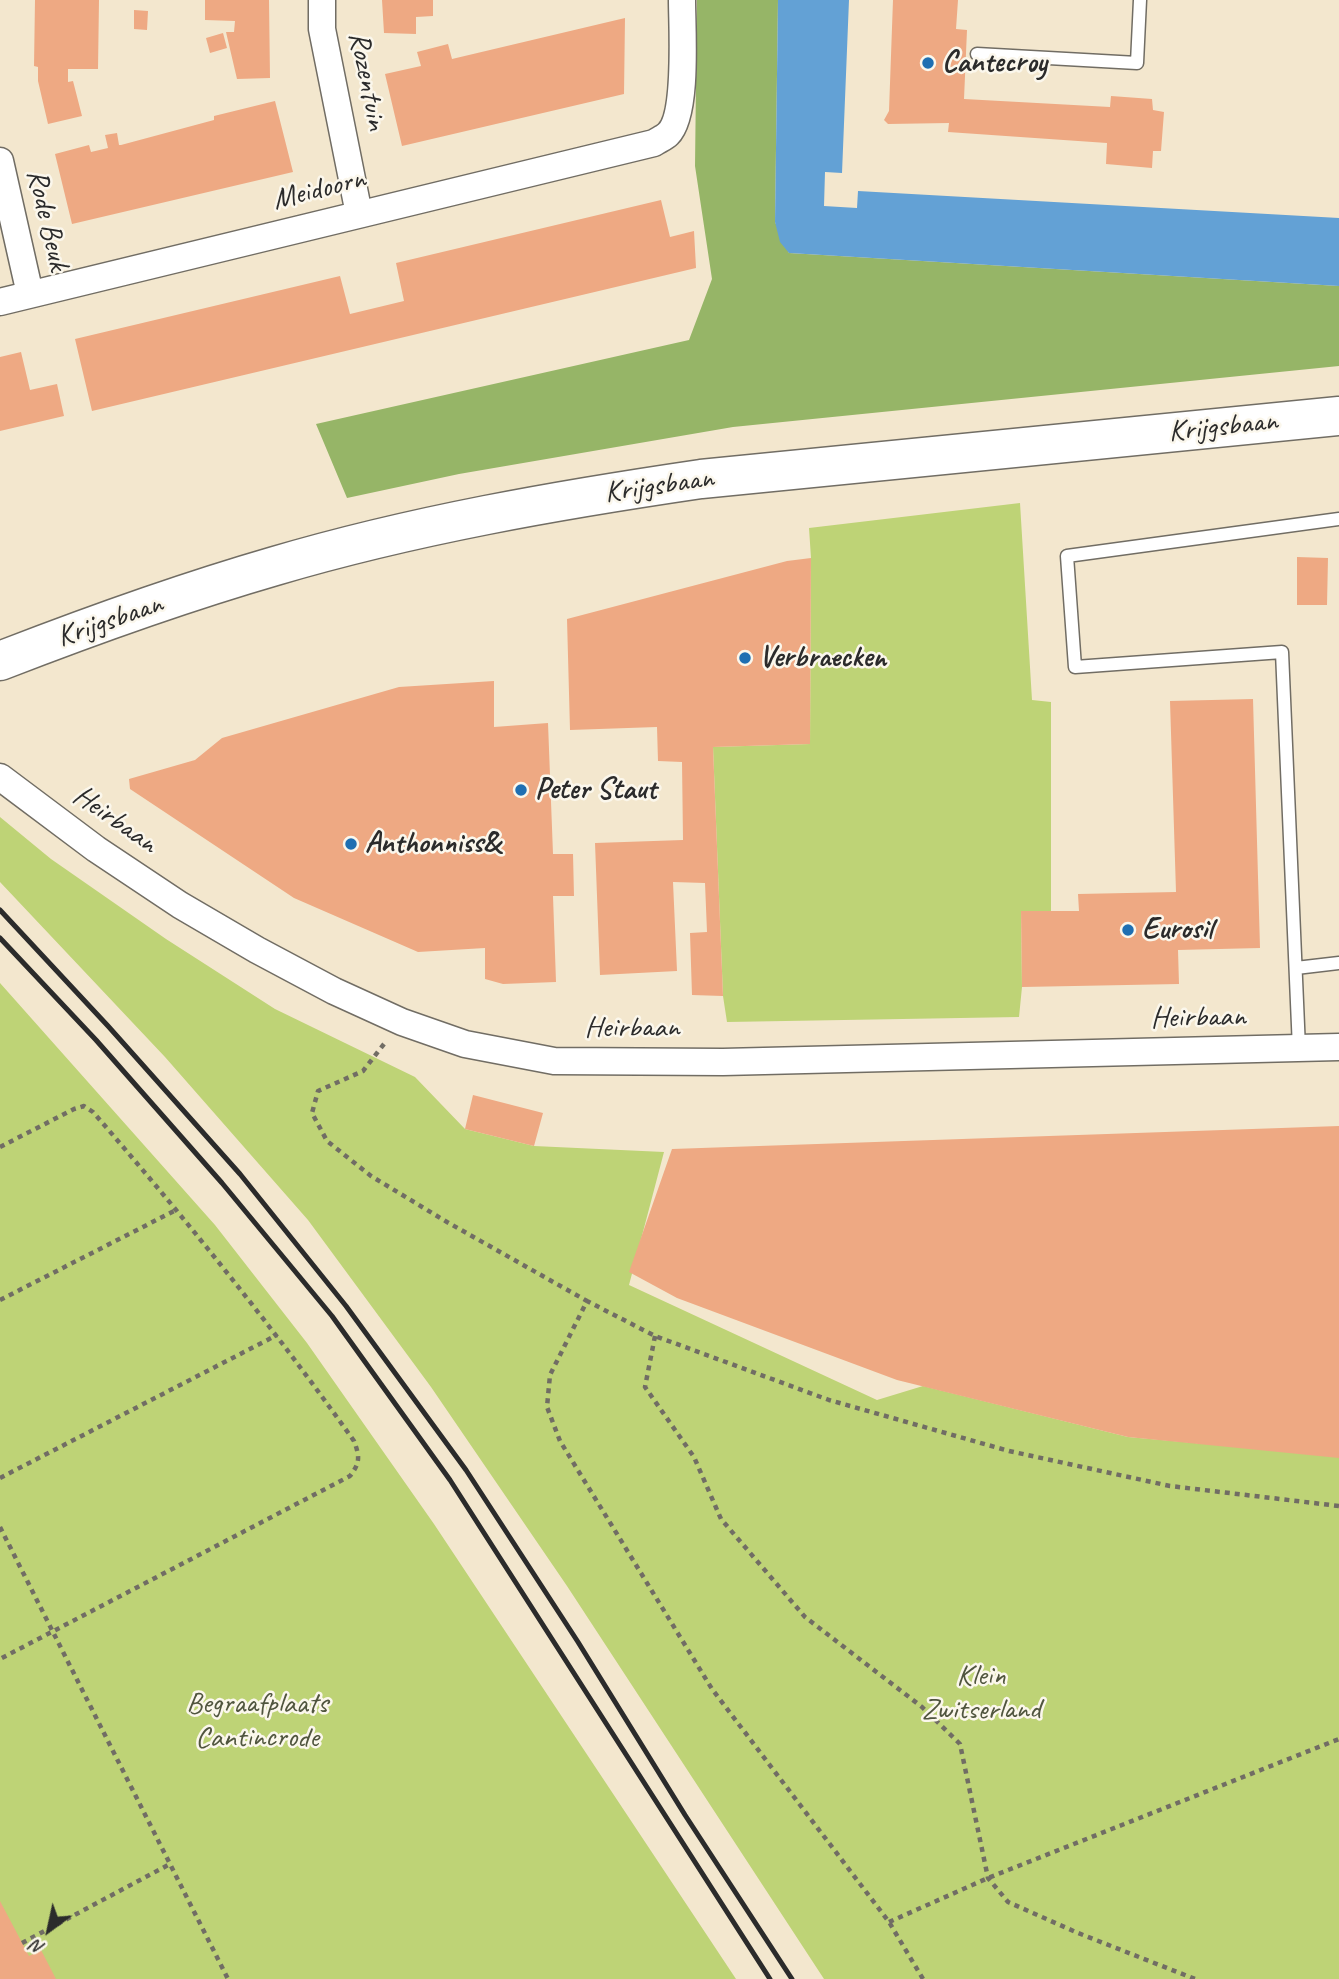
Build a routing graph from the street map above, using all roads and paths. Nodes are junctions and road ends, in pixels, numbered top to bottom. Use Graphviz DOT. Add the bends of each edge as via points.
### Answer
graph roads {
  1 [pos="322,0"];
  2 [pos="682,0"];
  3 [pos="1140,0"];
  4 [pos="977,54"];
  5 [pos="0,161"];
  6 [pos="359,214"];
  7 [pos="30,294"];
  8 [pos="0,302"];
  9 [pos="1339,416"];
  10 [pos="1339,519"];
  11 [pos="0,662"];
  12 [pos="0,777"];
  13 [pos="1339,963"];
  14 [pos="1296,968"];
  15 [pos="402,1021"];
  16 [pos="1339,1047"];
  17 [pos="1298,1049"];
  18 [pos="0,1147"];
  19 [pos="178,1209"];
  20 [pos="0,1300"];
  21 [pos="587,1301"];
  22 [pos="277,1335"];
  23 [pos="655,1336"];
  24 [pos="0,1478"];
  25 [pos="1339,1506"];
  26 [pos="0,1527"];
  27 [pos="53,1632"];
  28 [pos="0,1659"];
  29 [pos="1339,1740"];
  30 [pos="170,1864"];
  31 [pos="988,1878"];
  32 [pos="889,1922"];
  33 [pos="22,1942"];
  34 [pos="228,1979"];
  35 [pos="923,1979"];
  36 [pos="1195,1979"];
  1 -- 6 [label="street, Rozentuin" via="322,29"];
  2 -- 6 [label="street, Meidoorn" via="681,94 669,134 654,143"];
  3 -- 4 [label="lane" via="1137,63"];
  5 -- 7 [label="street, Rode Beuk"];
  6 -- 7 [label="street, Meidoorn"];
  7 -- 8 [label="street, Meidoorn"];
  9 -- 11 [label="main road, Krijgsbaan" via="701,479 605,493 415,531 276,566"];
  10 -- 14 [label="lane" via="1066,556 1075,667 1282,652"];
  12 -- 15 [label="street, Heirbaan" via="180,905 334,991"];
  13 -- 14 [label="lane"];
  14 -- 17 [label="lane"];
  15 -- 17 [label="street, Heirbaan" via="465,1044 554,1061 723,1062"];
  15 -- 21 [label="path" via="363,1071 318,1091 313,1112 327,1141 382,1183"];
  16 -- 17 [label="street, Heirbaan"];
  18 -- 19 [label="path" via="84,1106"];
  19 -- 20 [label="path"];
  19 -- 22 [label="path"];
  21 -- 23 [label="path"];
  21 -- 32 [label="path" via="550,1375 547,1407 560,1441 712,1689"];
  22 -- 24 [label="path"];
  22 -- 27 [label="path" via="354,1441 358,1466 350,1476"];
  23 -- 25 [label="path" via="828,1400 1009,1451 1170,1486"];
  23 -- 31 [label="path" via="645,1387 694,1457 721,1519 805,1617 922,1707 960,1744"];
  26 -- 27 [label="path"];
  27 -- 28 [label="path"];
  27 -- 30 [label="path"];
  29 -- 31 [label="path"];
  30 -- 33 [label="path"];
  30 -- 34 [label="path"];
  31 -- 32 [label="path"];
  31 -- 36 [label="path" via="1008,1902"];
  32 -- 35 [label="path"];
}
